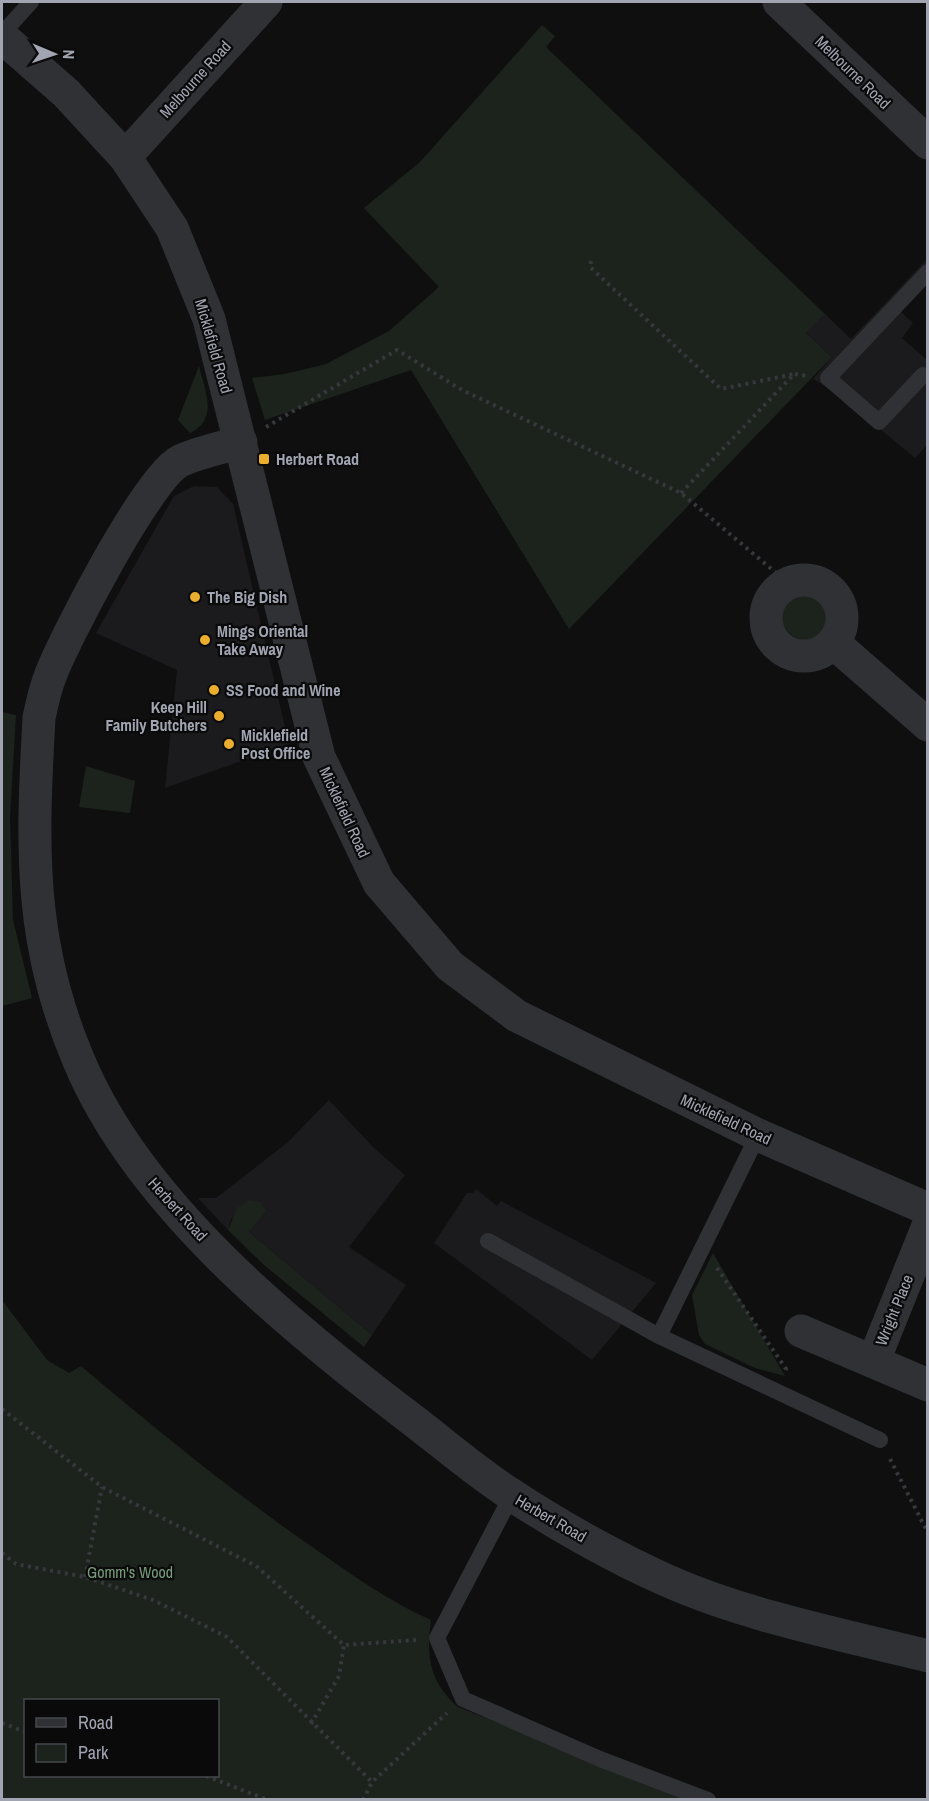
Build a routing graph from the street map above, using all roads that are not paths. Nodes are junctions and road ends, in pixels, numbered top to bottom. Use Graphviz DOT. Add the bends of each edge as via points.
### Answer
graph roads {
  1 [pos="31,2"];
  2 [pos="266,2"];
  3 [pos="779,2"];
  4 [pos="2,35"];
  5 [pos="927,143"];
  6 [pos="125,157"];
  7 [pos="927,272"];
  8 [pos="923,375"];
  9 [pos="241,442"];
  10 [pos="835,644"];
  11 [pos="927,725"];
  12 [pos="758,1135"];
  13 [pos="927,1209"];
  14 [pos="927,1226"];
  15 [pos="488,1241"];
  16 [pos="801,1331"];
  17 [pos="659,1336"];
  18 [pos="874,1360"];
  19 [pos="927,1385"];
  20 [pos="880,1440"];
  21 [pos="512,1496"];
  22 [pos="927,1656"];
  23 [pos="708,1800"];
  1 -- 4 [label="lane"];
  2 -- 6 [label="street, Melbourne Road"];
  3 -- 5 [label="street, Melbourne Road"];
  4 -- 6 [label="street, Micklefield Road" via="66,93"];
  6 -- 9 [label="street, Micklefield Road" via="172,228 205,309"];
  7 -- 8 [label="lane" via="828,378 879,422"];
  9 -- 12 [label="street, Micklefield Road" via="319,757 379,883 450,966 517,1016"];
  9 -- 21 [label="street, Herbert Road" via="178,461 157,483 68,634 50,676 39,718 34,858 44,953 77,1057 91,1088 126,1145 167,1200 266,1300 332,1359"];
  10 -- 10 [label="street" via="810,658 783,652 766,630 767,602 787,582 814,579 836,594 844,619"];
  10 -- 11 [label="street"];
  12 -- 13 [label="street, Micklefield Road"];
  12 -- 17 [label="lane"];
  14 -- 18 [label="street, Wright Place"];
  15 -- 17 [label="lane"];
  16 -- 18 [label="street, Wright Place"];
  17 -- 20 [label="lane"];
  18 -- 19 [label="street, Wright Place"];
  21 -- 22 [label="street, Herbert Road" via="635,1566 673,1583 777,1618"];
  21 -- 23 [label="lane" via="437,1638 463,1699 600,1759"];
}
